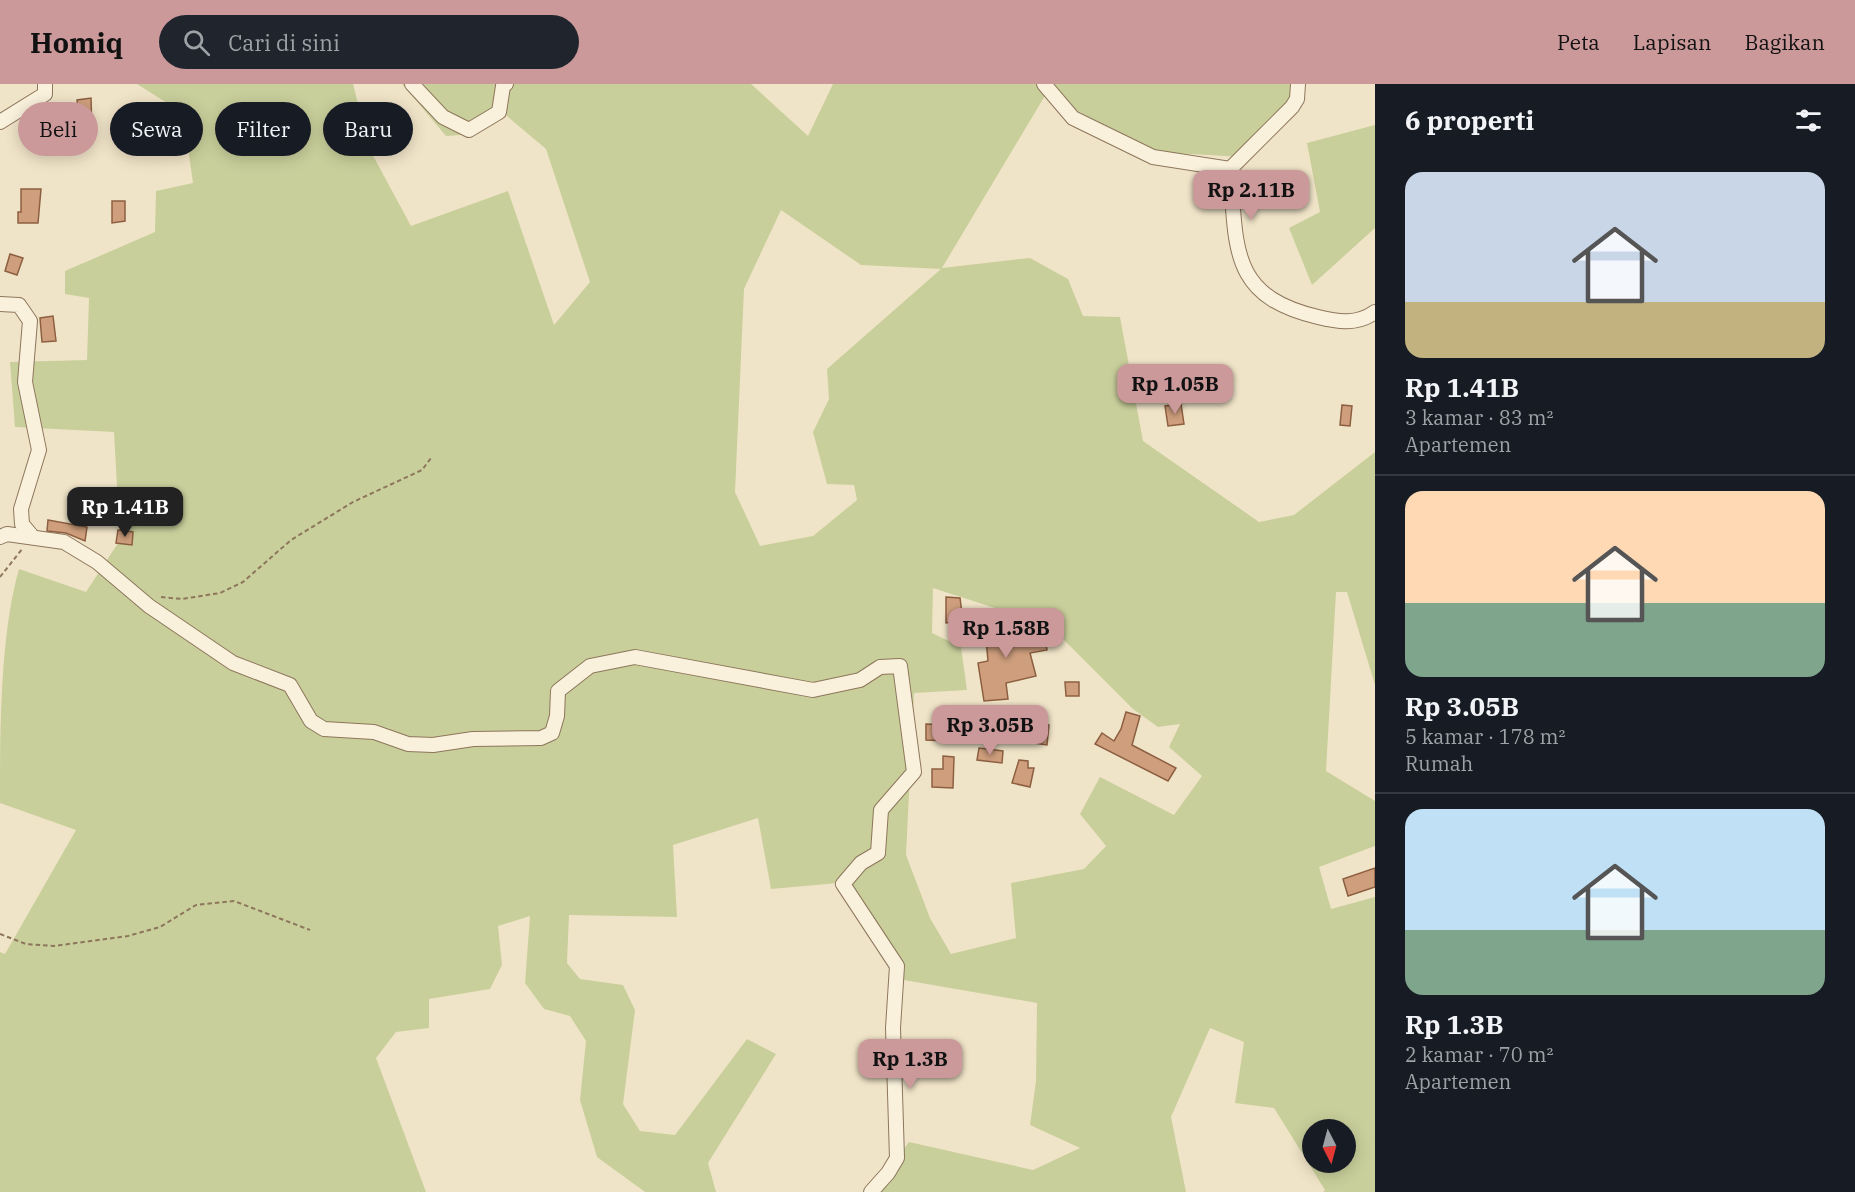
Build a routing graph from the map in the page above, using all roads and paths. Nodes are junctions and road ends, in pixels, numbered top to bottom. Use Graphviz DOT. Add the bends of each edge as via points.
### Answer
graph roads {
  1 [pos="45,84"];
  2 [pos="412,84"];
  3 [pos="506,84"];
  4 [pos="1044,84"];
  5 [pos="1298,84"];
  6 [pos="0,122"];
  7 [pos="1230,169"];
  8 [pos="0,304"];
  9 [pos="1375,312"];
  10 [pos="431,458"];
  11 [pos="32,536"];
  12 [pos="0,537"];
  13 [pos="0,577"];
  14 [pos="149,606"];
  15 [pos="310,930"];
  16 [pos="0,934"];
  17 [pos="871,1192"];
  1 -- 6 [label="street" via="45,94"];
  2 -- 3 [label="street" via="442,117 469,130 499,112"];
  4 -- 7 [label="street" via="1073,118 1153,157"];
  5 -- 7 [label="street" via="1292,107"];
  7 -- 9 [label="street" via="1240,262 1248,277 1268,297 1296,312 1342,323"];
  8 -- 11 [label="street" via="19,305 30,321 25,382 39,450 21,509 22,524"];
  10 -- 14 [label="path" via="422,470 353,502 291,540 243,582 220,593 182,599 162,597"];
  11 -- 12 [label="street"];
  11 -- 13 [label="path"];
  11 -- 14 [label="street" via="64,542 98,562"];
  14 -- 17 [label="street" via="233,663 290,686 311,721 324,729 374,732 408,744 542,738 552,733 558,691 590,666 635,657 813,690 860,680 880,667 900,666 914,772 881,810 878,853 861,863 843,884 897,966 893,1028 897,1158"];
  15 -- 16 [label="path" via="234,901 196,905 160,927 128,936 54,946 26,944"];
}
